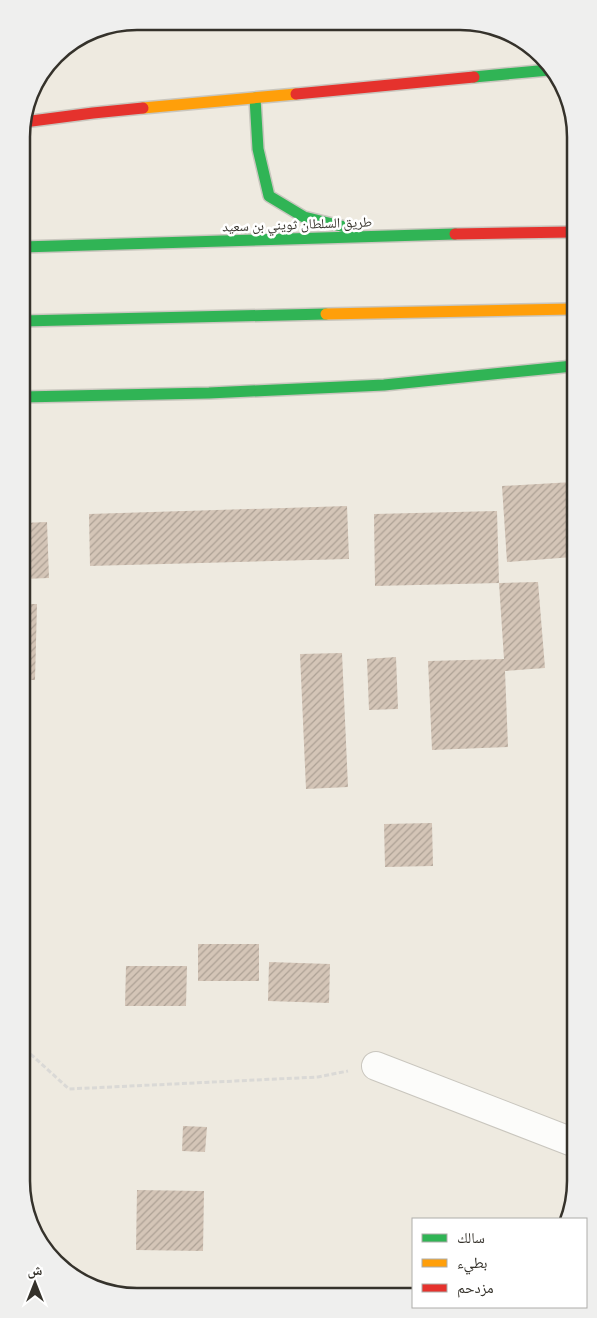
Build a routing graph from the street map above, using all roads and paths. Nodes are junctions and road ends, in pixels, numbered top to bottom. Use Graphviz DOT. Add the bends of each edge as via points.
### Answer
graph roads {
  1 [pos="544,71"];
  2 [pos="255,98"];
  3 [pos="31,121"];
  4 [pos="567,232"];
  5 [pos="380,236"];
  6 [pos="30,248"];
  7 [pos="567,309"];
  8 [pos="30,321"];
  9 [pos="567,367"];
  10 [pos="30,397"];
  11 [pos="30,1054"];
  12 [pos="376,1066"];
  13 [pos="567,1140"];
  1 -- 2 [label="main road"];
  2 -- 3 [label="main road"];
  2 -- 5 [label="main road" via="258,149 269,196 304,217"];
  4 -- 5 [label="main road, طريق السلطان ثويني بن سعيد"];
  5 -- 6 [label="main road, طريق السلطان ثويني بن سعيد"];
  7 -- 8 [label="main road"];
  9 -- 10 [label="main road" via="384,385"];
  11 -- 12 [label="path" via="69,1089 318,1077"];
  12 -- 13 [label="street"];
}
